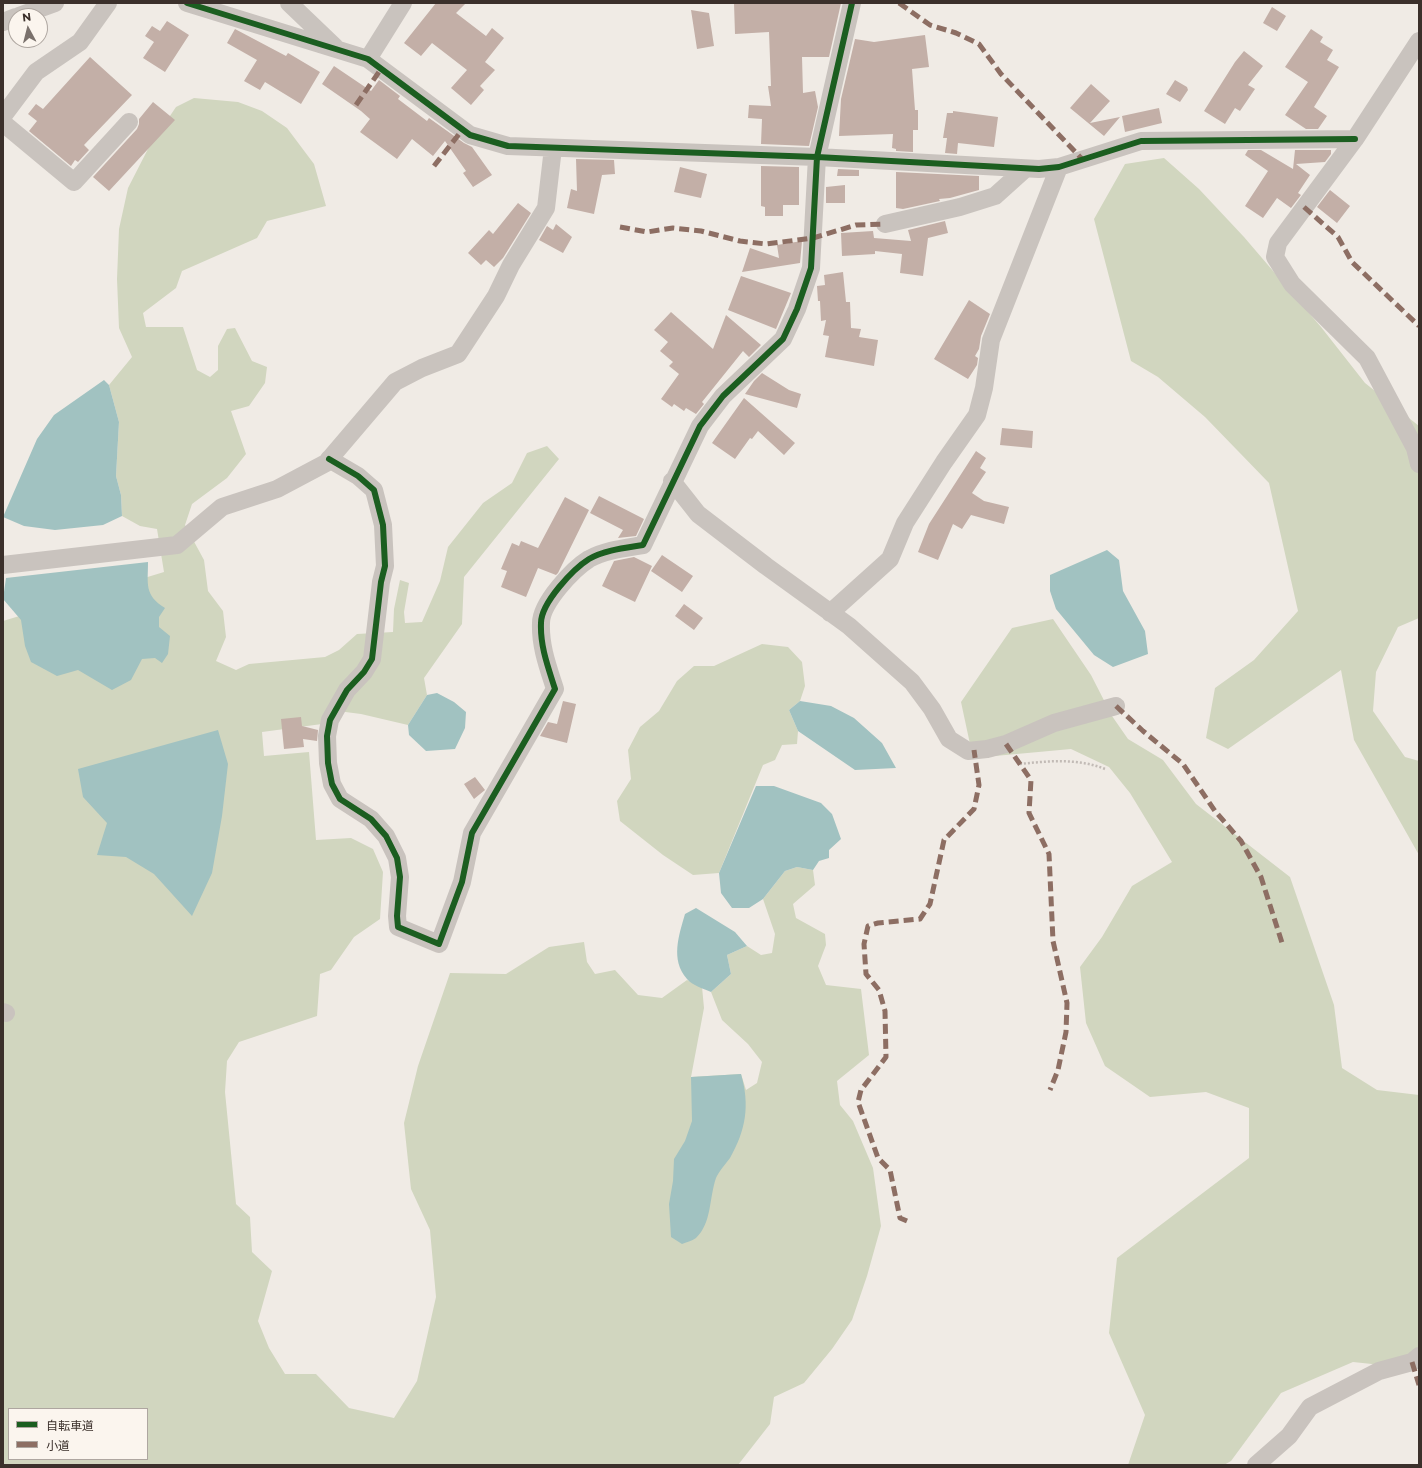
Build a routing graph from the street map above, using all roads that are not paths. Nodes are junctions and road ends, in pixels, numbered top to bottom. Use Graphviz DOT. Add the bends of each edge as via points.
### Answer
graph roads {
  1 [pos="55,3"];
  2 [pos="108,3"];
  3 [pos="186,3"];
  4 [pos="289,3"];
  5 [pos="403,3"];
  6 [pos="852,3"];
  7 [pos="41,8"];
  8 [pos="1419,41"];
  9 [pos="336,49"];
  10 [pos="368,59"];
  11 [pos="3,116"];
  12 [pos="129,122"];
  13 [pos="3,123"];
  14 [pos="1355,139"];
  15 [pos="553,148"];
  16 [pos="817,157"];
  17 [pos="1059,167"];
  18 [pos="1026,169"];
  19 [pos="885,224"];
  20 [pos="329,459"];
  21 [pos="1419,464"];
  22 [pos="672,481"];
  23 [pos="3,565"];
  24 [pos="830,613"];
  25 [pos="1116,706"];
  26 [pos="1419,1356"];
  27 [pos="1256,1465"];
  1 -- 7 [label="street"];
  2 -- 11 [label="street" via="80,42 36,72"];
  3 -- 9 [label="street"];
  4 -- 9 [label="street"];
  5 -- 10 [label="street"];
  6 -- 16 [label="street"];
  8 -- 14 [label="street"];
  9 -- 10 [label="street"];
  10 -- 15 [label="street" via="470,135 508,146"];
  12 -- 13 [label="street" via="74,182"];
  14 -- 17 [label="street" via="1142,141"];
  14 -- 21 [label="street" via="1278,243 1275,257 1292,284 1367,358 1415,448"];
  15 -- 16 [label="street"];
  15 -- 20 [label="street" via="546,208 511,265 496,296 458,354 422,368 396,382"];
  16 -- 18 [label="street"];
  16 -- 22 [label="street" via="811,268 797,309 783,339 723,396 700,426"];
  17 -- 18 [label="street"];
  17 -- 24 [label="street" via="991,340 977,415 905,523 890,559"];
  18 -- 19 [label="street" via="994,196 960,207"];
  20 -- 22 [label="street" via="358,476 374,490 383,525 385,566 372,659 347,690 330,720 327,736 332,784 340,799 371,820 386,836 397,858 400,877 398,927 439,944 462,882 472,833 555,689 543,649 540,622 548,602 559,586 589,559 642,545"];
  20 -- 23 [label="street" via="277,489 222,507 177,545"];
  22 -- 24 [label="street" via="698,514"];
  24 -- 25 [label="street" via="849,626 912,682 949,739 968,751 987,750 1054,723"];
  26 -- 27 [label="street" via="1412,1362 1379,1371 1310,1407 1289,1436"];
}
